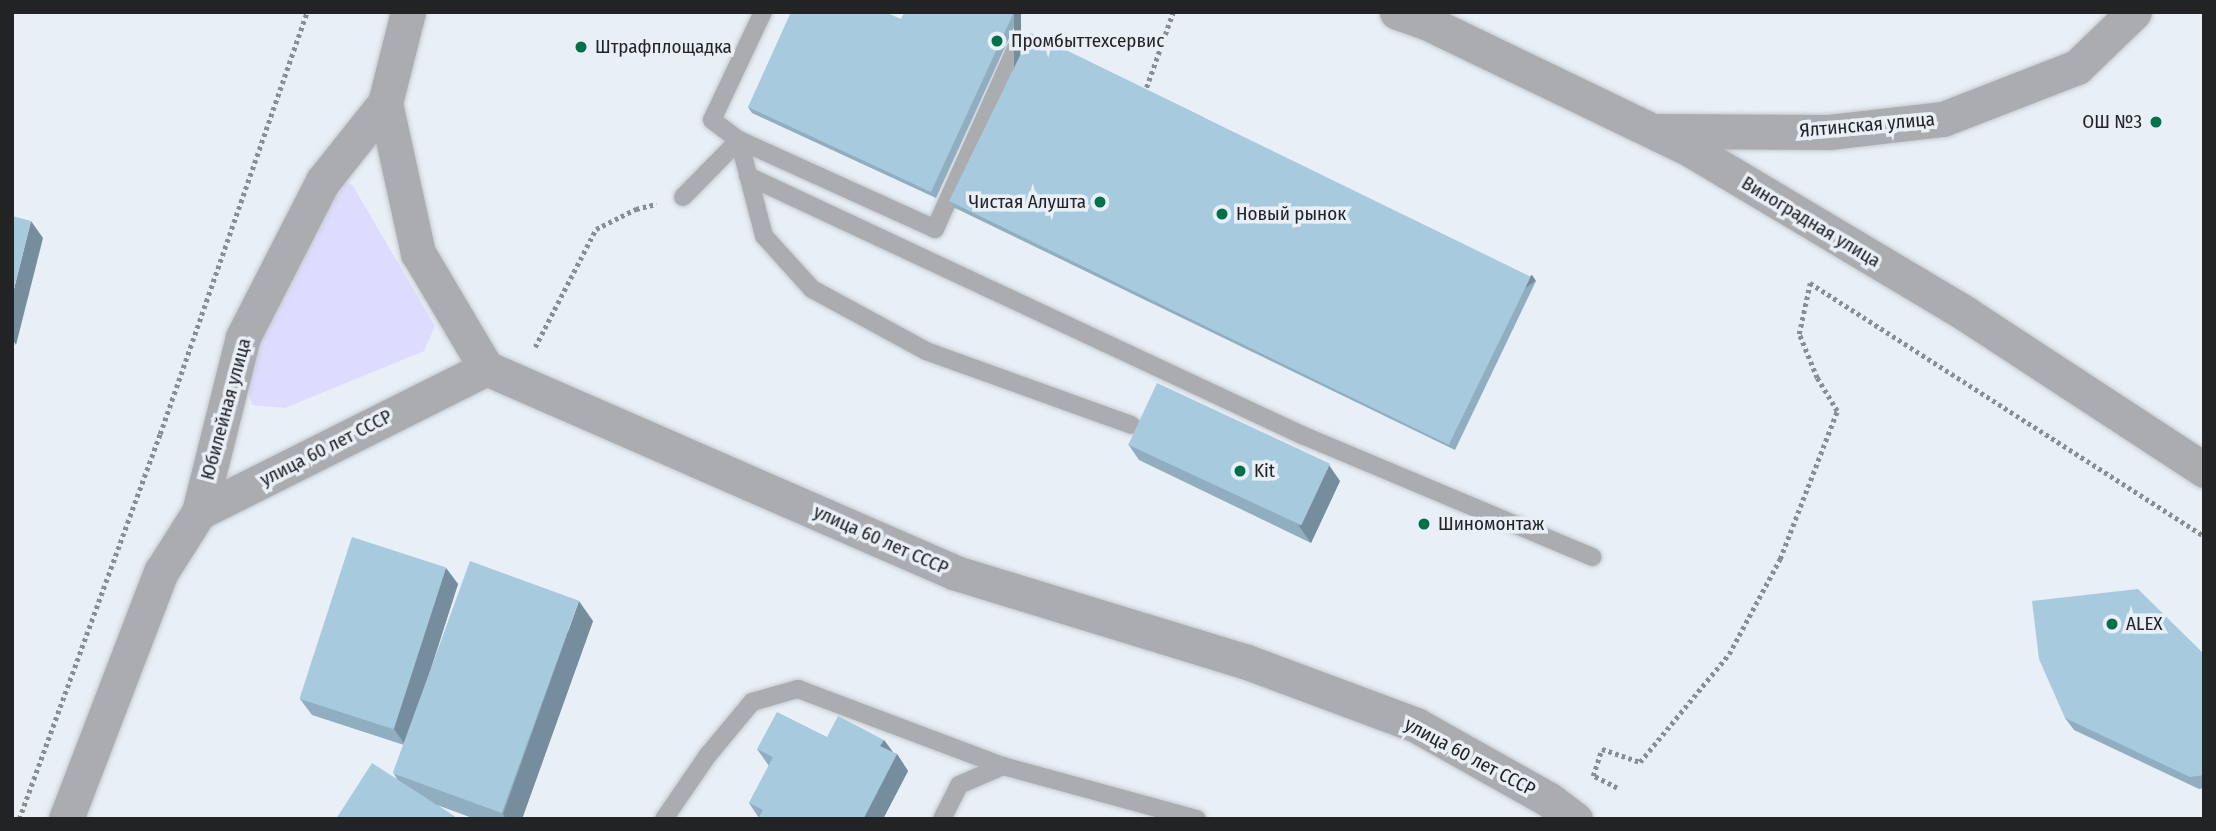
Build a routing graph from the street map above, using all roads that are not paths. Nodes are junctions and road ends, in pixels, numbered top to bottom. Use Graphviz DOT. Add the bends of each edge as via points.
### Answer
graph roads {
  1 [pos="408,12"];
  2 [pos="763,12"];
  3 [pos="1397,12"];
  4 [pos="2134,12"];
  5 [pos="1065,73"];
  6 [pos="385,103"];
  7 [pos="1653,131"];
  8 [pos="739,140"];
  9 [pos="748,176"];
  10 [pos="683,197"];
  11 [pos="501,375"];
  12 [pos="1131,425"];
  13 [pos="2204,470"];
  14 [pos="198,512"];
  15 [pos="1592,557"];
  16 [pos="1003,766"];
  17 [pos="66,819"];
  18 [pos="664,819"];
  19 [pos="942,819"];
  20 [pos="1197,819"];
  21 [pos="1575,819"];
  1 -- 6 [label="street, Юбилейная улица"];
  2 -- 8 [label="lane" via="712,120"];
  3 -- 7 [label="street, Виноградная улица"];
  4 -- 7 [label="street, Ялтинская улица" via="2077,67 1943,119 1829,132"];
  5 -- 8 [label="lane" via="1015,50 962,188 935,229"];
  6 -- 11 [label="street" via="418,253"];
  6 -- 14 [label="street, Юбилейная улица" via="323,181 243,337"];
  7 -- 13 [label="street, Виноградная улица" via="1966,314"];
  8 -- 9 [label="lane"];
  8 -- 10 [label="lane"];
  9 -- 12 [label="lane" via="764,236 812,289 926,351"];
  9 -- 15 [label="lane" via="1302,435"];
  11 -- 14 [label="street, улица 60 лет СССР"];
  11 -- 21 [label="street, улица 60 лет СССР" via="956,573 1247,662 1416,725"];
  14 -- 17 [label="street, Юбилейная улица" via="161,572"];
  16 -- 18 [label="lane" via="798,689 752,702"];
  16 -- 19 [label="lane" via="959,785"];
  16 -- 20 [label="lane"];
}
